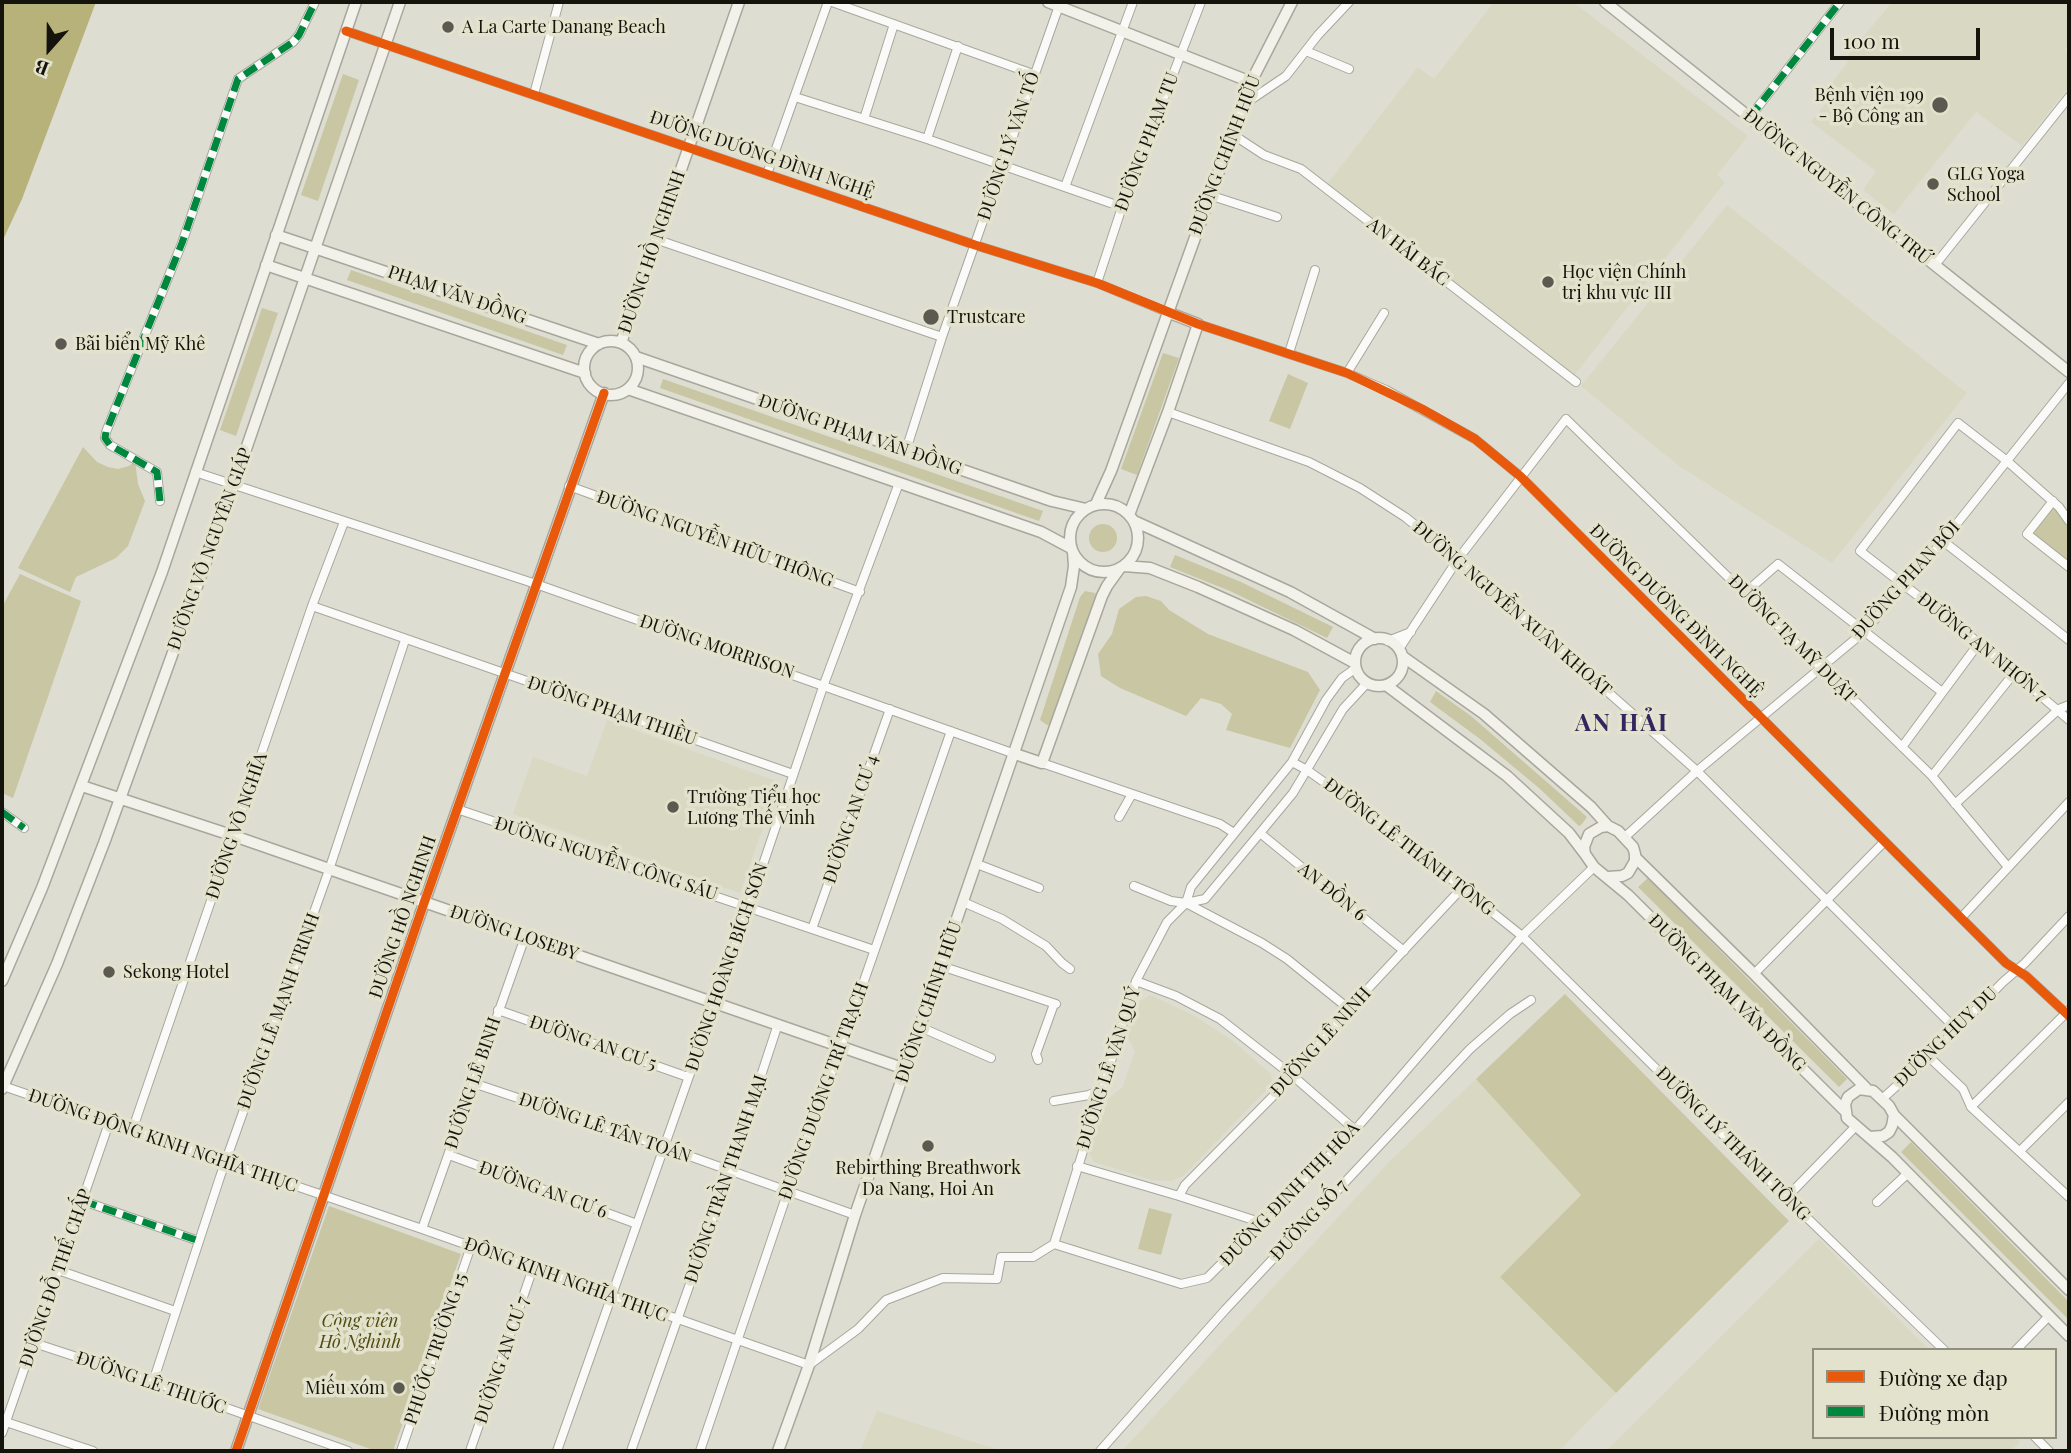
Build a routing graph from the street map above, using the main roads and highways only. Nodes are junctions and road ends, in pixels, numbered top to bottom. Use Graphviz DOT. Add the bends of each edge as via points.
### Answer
graph roads {
  1 [pos="356,2"];
  2 [pos="400,2"];
  3 [pos="739,2"];
  4 [pos="1048,2"];
  5 [pos="1292,2"];
  6 [pos="1605,2"];
  7 [pos="1060,4"];
  8 [pos="1251,82"];
  9 [pos="276,235"];
  10 [pos="315,247"];
  11 [pos="266,265"];
  12 [pos="304,278"];
  13 [pos="1167,312"];
  14 [pos="621,343"];
  15 [pos="599,344"];
  16 [pos="636,357"];
  17 [pos="2069,372"];
  18 [pos="585,373"];
  19 [pos="628,388"];
  20 [pos="604,393"];
  21 [pos="1091,506"];
  22 [pos="1132,518"];
  23 [pos="1072,550"];
  24 [pos="1122,567"];
  25 [pos="1375,639"];
  26 [pos="1401,653"];
  27 [pos="1355,665"];
  28 [pos="1386,685"];
  29 [pos="1015,754"];
  30 [pos="82,786"];
  31 [pos="120,799"];
  32 [pos="1608,827"];
  33 [pos="1585,854"];
  34 [pos="1636,857"];
  35 [pos="1608,877"];
  36 [pos="424,903"];
  37 [pos="2,981"];
  38 [pos="905,1069"];
  39 [pos="2,1087"];
  40 [pos="1866,1088"];
  41 [pos="1845,1111"];
  42 [pos="1894,1115"];
  43 [pos="1869,1137"];
  44 [pos="2069,1290"];
  45 [pos="2069,1336"];
  46 [pos="236,1451"];
  47 [pos="778,1451"];
  1 -- 9 [label="main road"];
  2 -- 10 [label="main road, ĐƯỜNG VÕ NGUYÊN GIÁP"];
  3 -- 14 [label="main road, ĐƯỜNG HỒ NGHINH"];
  4 -- 7 [label="main road"];
  5 -- 8 [label="main road, ĐƯỜNG CHÍNH HỮU"];
  6 -- 17 [label="main road, ĐƯỜNG NGUYỄN CÔNG TRỨ"];
  7 -- 8 [label="main road"];
  8 -- 13 [label="main road, ĐƯỜNG CHÍNH HỮU"];
  9 -- 10 [label="main road"];
  9 -- 11 [label="main road"];
  10 -- 12 [label="main road, ĐƯỜNG VÕ NGUYÊN GIÁP"];
  10 -- 15 [label="main road, PHẠM VĂN ĐỒNG"];
  11 -- 12 [label="main road"];
  11 -- 30 [label="main road" via="162,572"];
  12 -- 18 [label="main road, PHẠM VĂN ĐỒNG"];
  12 -- 31 [label="main road, ĐƯỜNG VÕ NGUYÊN GIÁP"];
  13 -- 21 [label="main road, ĐƯỜNG CHÍNH HỮU" via="1111,471"];
  13 -- 22 [label="main road" via="1198,324"];
  14 -- 15 [label="main road"];
  14 -- 16 [label="main road"];
  15 -- 18 [label="main road" via="586,359"];
  16 -- 19 [label="main road" via="638,371"];
  16 -- 21 [label="main road, ĐƯỜNG PHẠM VĂN ĐỒNG" via="1052,501"];
  18 -- 20 [label="main road"];
  19 -- 20 [label="main road"];
  19 -- 23 [label="main road, ĐƯỜNG PHẠM VĂN ĐỒNG" via="1041,532"];
  20 -- 36 [label="main road, ĐƯỜNG HỒ NGHINH"];
  21 -- 22 [label="main road" via="1114,505"];
  21 -- 23 [label="main road" via="1073,522"];
  22 -- 24 [label="main road" via="1138,545"];
  22 -- 25 [label="main road" via="1290,592"];
  23 -- 24 [label="main road" via="1093,570"];
  23 -- 29 [label="main road, ĐƯỜNG CHÍNH HỮU" via="1070,587"];
  24 -- 27 [label="main road" via="1150,568 1198,587 1294,630"];
  24 -- 29 [label="main road, ĐƯỜNG MORRISON" via="1102,596 1042,763"];
  25 -- 26 [label="main road" via="1388,640"];
  25 -- 27 [label="main road" via="1360,647"];
  26 -- 28 [label="main road" via="1400,674"];
  26 -- 32 [label="main road" via="1484,714"];
  27 -- 28 [label="main road" via="1367,683"];
  28 -- 33 [label="main road" via="1507,776 1569,833"];
  29 -- 38 [label="main road, ĐƯỜNG CHÍNH HỮU"];
  30 -- 31 [label="main road, ĐƯỜNG LOSEBY"];
  30 -- 37 [label="main road"];
  31 -- 36 [label="main road, ĐƯỜNG LOSEBY"];
  31 -- 39 [label="main road, ĐƯỜNG VÕ NGUYÊN GIÁP" via="57,964"];
  32 -- 33 [label="main road" via="1589,834"];
  32 -- 34 [label="main road" via="1625,837"];
  33 -- 35 [label="main road"];
  34 -- 35 [label="main road" via="1628,873"];
  34 -- 40 [label="main road, ĐƯỜNG PHẠM VĂN ĐỒNG"];
  35 -- 41 [label="main road, ĐƯỜNG PHẠM VĂN ĐỒNG"];
  36 -- 38 [label="main road, ĐƯỜNG LOSEBY"];
  36 -- 46 [label="main road, ĐƯỜNG HỒ NGHINH"];
  38 -- 47 [label="main road, ĐƯỜNG CHÍNH HỮU"];
  40 -- 41 [label="main road" via="1848,1097"];
  40 -- 42 [label="main road"];
  41 -- 43 [label="main road"];
  42 -- 43 [label="main road" via="1889,1132"];
  42 -- 44 [label="main road"];
  43 -- 45 [label="main road"];
}
